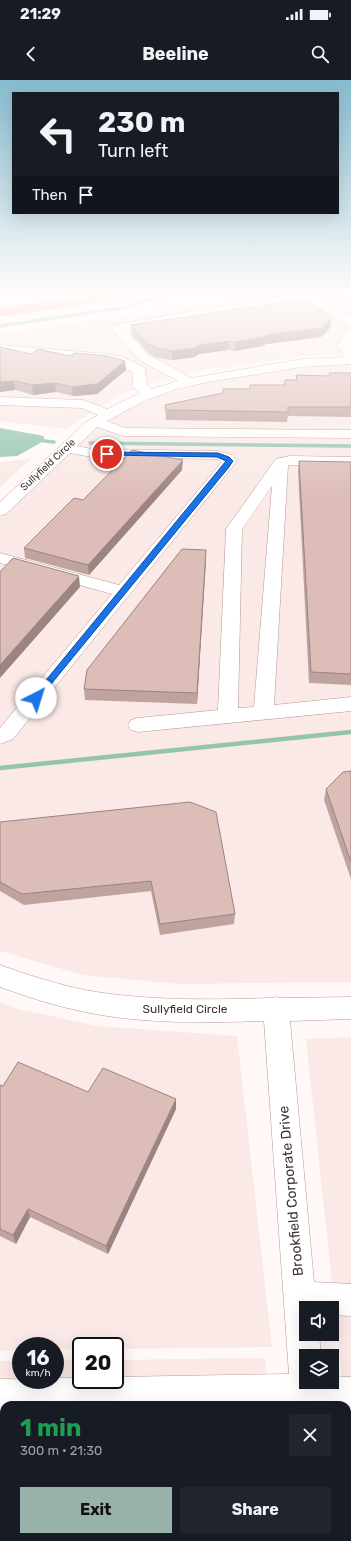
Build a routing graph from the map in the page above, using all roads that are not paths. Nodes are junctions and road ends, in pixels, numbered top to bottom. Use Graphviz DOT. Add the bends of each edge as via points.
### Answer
graph roads {
  1 [pos="112,360"];
  2 [pos="149,360"];
  3 [pos="348,360"];
  4 [pos="190,382"];
  5 [pos="151,394"];
  6 [pos="0,401"];
  7 [pos="108,414"];
  8 [pos="96,422"];
  9 [pos="351,434"];
  10 [pos="66,448"];
  11 [pos="351,461"];
  12 [pos="281,462"];
  13 [pos="0,511"];
  14 [pos="0,558"];
  15 [pos="124,592"];
  16 [pos="351,704"];
  17 [pos="264,713"];
  18 [pos="228,715"];
  19 [pos="138,725"];
  20 [pos="0,737"];
  21 [pos="0,976"];
  22 [pos="276,1008"];
  23 [pos="351,1008"];
  24 [pos="300,1297"];
  25 [pos="351,1300"];
  26 [pos="304,1349"];
  27 [pos="299,1389"];
  28 [pos="314,1389"];
  29 [pos="351,1394"];
  30 [pos="0,1396"];
  31 [pos="191,1399"];
  1 -- 5 [label="street" via="140,370 140,387"];
  2 -- 4 [label="street"];
  3 -- 4 [label="street, Sullyfield Circle" via="302,363"];
  4 -- 5 [label="street, Sullyfield Circle"];
  5 -- 7 [label="street, Sullyfield Circle"];
  6 -- 7 [label="street" via="83,404"];
  7 -- 8 [label="street, Sullyfield Circle"];
  8 -- 9 [label="street" via="123,432"];
  8 -- 10 [label="street, Sullyfield Circle"];
  10 -- 13 [label="street, Sullyfield Circle"];
  10 -- 15 [label="street" via="92,453 218,455 230,461"];
  11 -- 12 [label="street"];
  12 -- 17 [label="street"];
  12 -- 18 [label="street" via="234,529"];
  14 -- 15 [label="street"];
  15 -- 20 [label="street" via="6,734"];
  16 -- 17 [label="street"];
  17 -- 18 [label="street"];
  18 -- 19 [label="street"];
  21 -- 22 [label="street, Sullyfield Circle" via="69,998 132,1008 165,1011"];
  22 -- 23 [label="street, Sullyfield Circle"];
  22 -- 24 [label="street, Brookfield Corporate Drive"];
  24 -- 25 [label="street"];
  24 -- 26 [label="street, Brookfield Corporate Drive"];
  27 -- 31 [label="street"];
  28 -- 29 [label="street"];
  30 -- 31 [label="street"];
}
